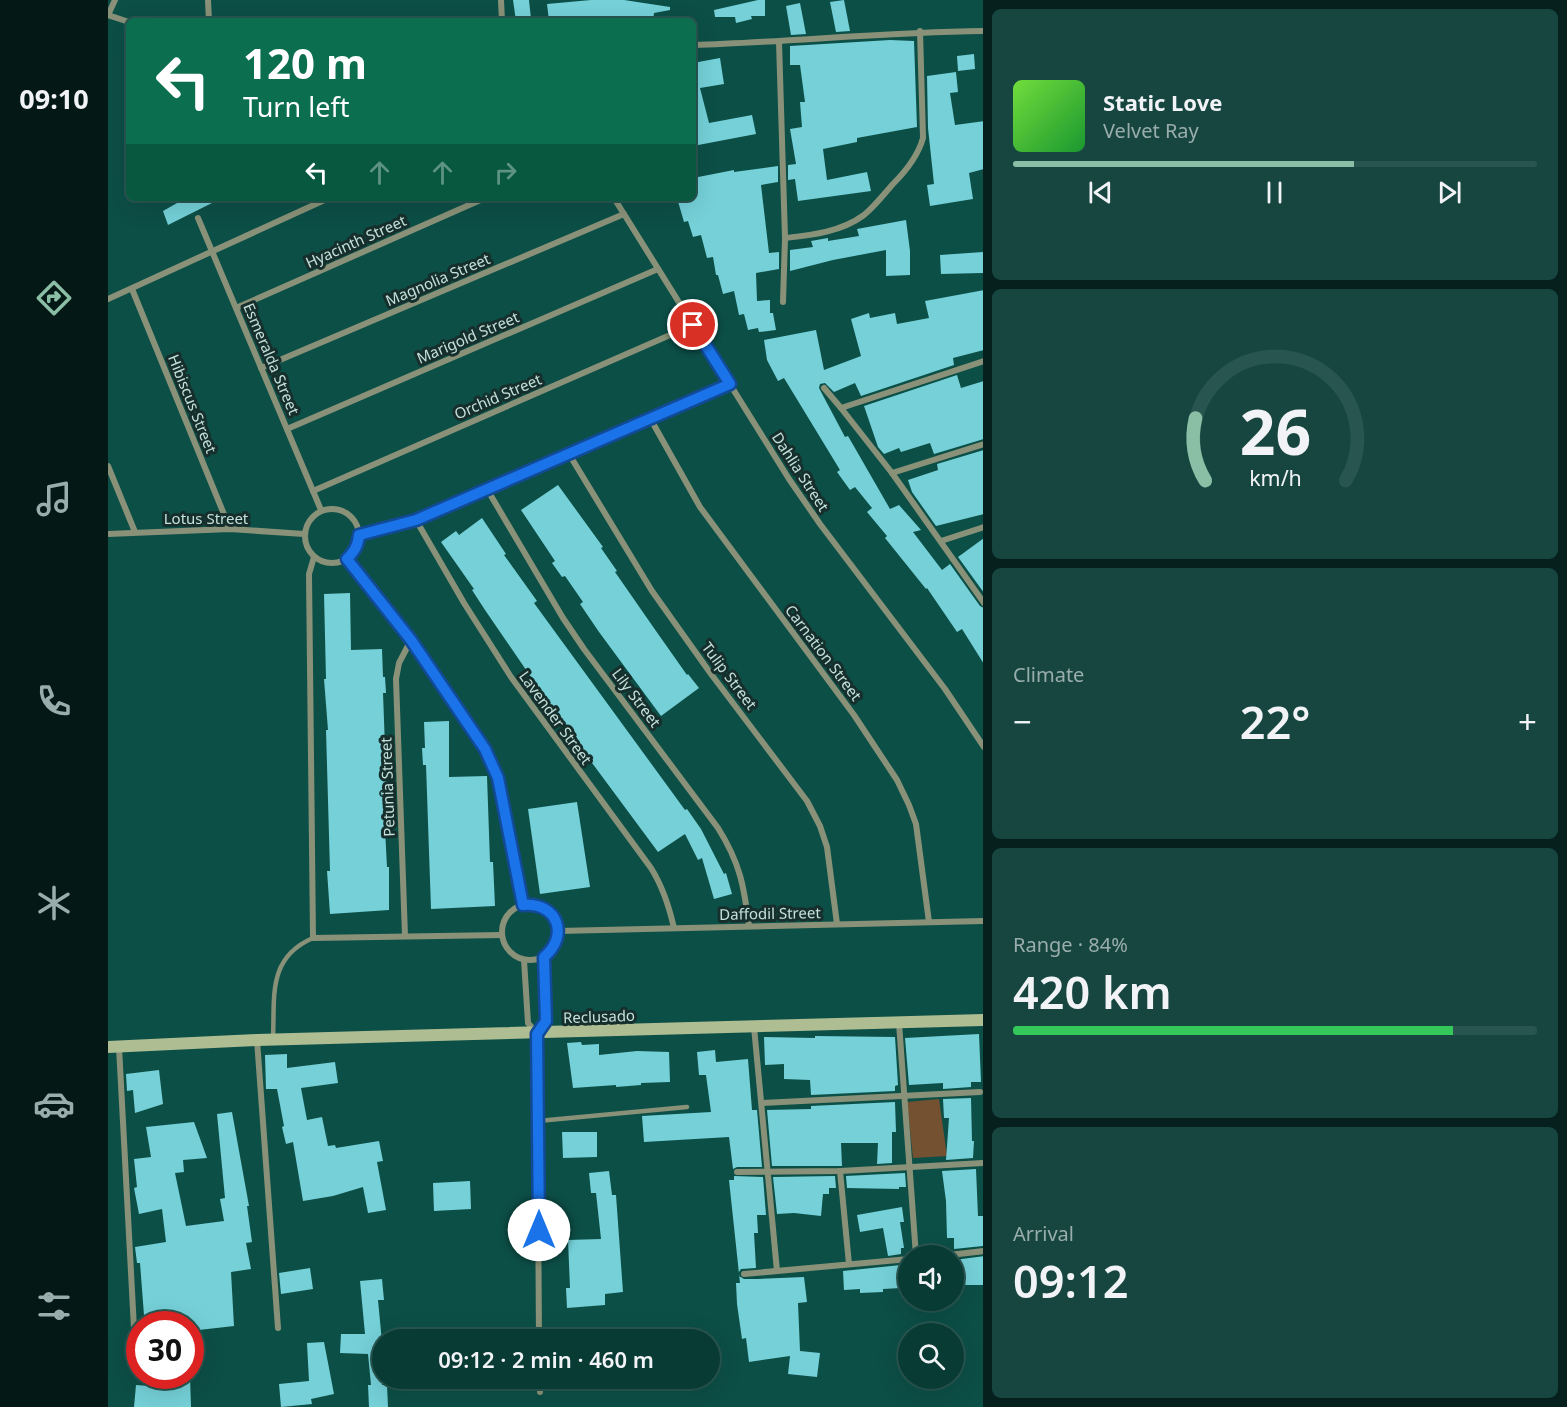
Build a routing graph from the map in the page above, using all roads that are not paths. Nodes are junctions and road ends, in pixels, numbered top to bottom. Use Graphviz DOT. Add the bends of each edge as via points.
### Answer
graph roads {
  1 [pos="115,0"];
  2 [pos="208,0"];
  3 [pos="501,0"];
  4 [pos="108,15"];
  5 [pos="209,18"];
  6 [pos="502,18"];
  7 [pos="126,21"];
  8 [pos="920,31"];
  9 [pos="983,31"];
  10 [pos="779,42"];
  11 [pos="696,45"];
  12 [pos="322,201"];
  13 [pos="477,201"];
  14 [pos="616,201"];
  15 [pos="624,214"];
  16 [pos="198,218"];
  17 [pos="785,238"];
  18 [pos="212,250"];
  19 [pos="658,269"];
  20 [pos="132,289"];
  21 [pos="108,298"];
  22 [pos="783,302"];
  23 [pos="236,308"];
  24 [pos="693,325"];
  25 [pos="983,361"];
  26 [pos="261,368"];
  27 [pos="730,384"];
  28 [pos="824,388"];
  29 [pos="841,408"];
  30 [pos="650,418"];
  31 [pos="287,429"];
  32 [pos="983,444"];
  33 [pos="569,454"];
  34 [pos="108,466"];
  35 [pos="892,473"];
  36 [pos="487,489"];
  37 [pos="313,490"];
  38 [pos="321,510"];
  39 [pos="416,520"];
  40 [pos="983,527"];
  41 [pos="230,529"];
  42 [pos="135,532"];
  43 [pos="108,534"];
  44 [pos="304,534"];
  45 [pos="359,535"];
  46 [pos="941,541"];
  47 [pos="314,557"];
  48 [pos="347,559"];
  49 [pos="983,602"];
  50 [pos="411,640"];
  51 [pos="983,746"];
  52 [pos="523,905"];
  53 [pos="983,921"];
  54 [pos="929,922"];
  55 [pos="837,924"];
  56 [pos="749,926"];
  57 [pos="674,928"];
  58 [pos="558,931"];
  59 [pos="502,935"];
  60 [pos="405,936"];
  61 [pos="313,938"];
  62 [pos="544,957"];
  63 [pos="524,960"];
  64 [pos="983,1020"];
  65 [pos="898,1022"];
  66 [pos="754,1026"];
  67 [pos="537,1034"];
  68 [pos="257,1040"];
  69 [pos="273,1040"];
  70 [pos="113,1046"];
  71 [pos="980,1092"];
  72 [pos="904,1095"];
  73 [pos="762,1103"];
  74 [pos="687,1107"];
  75 [pos="538,1121"];
  76 [pos="983,1163"];
  77 [pos="910,1167"];
  78 [pos="768,1171"];
  79 [pos="840,1171"];
  80 [pos="737,1172"];
  81 [pos="915,1245"];
  82 [pos="983,1251"];
  83 [pos="964,1253"];
  84 [pos="898,1259"];
  85 [pos="849,1264"];
  86 [pos="777,1271"];
  87 [pos="744,1274"];
  88 [pos="132,1311"];
  89 [pos="278,1328"];
  90 [pos="539,1329"];
  91 [pos="540,1389"];
  92 [pos="540,1392"];
  1 -- 4 [label="street"];
  2 -- 5 [label="street"];
  3 -- 6 [label="street"];
  4 -- 7 [label="street"];
  8 -- 9 [label="street"];
  8 -- 10 [label="street"];
  8 -- 17 [label="street" via="923,138 910,165 854,222 821,234"];
  10 -- 11 [label="street"];
  10 -- 17 [label="street"];
  12 -- 18 [label="street"];
  13 -- 23 [label="street, Hyacinth Street"];
  14 -- 15 [label="street, Dahlia Street"];
  15 -- 19 [label="street, Dahlia Street"];
  15 -- 26 [label="street, Magnolia Street"];
  16 -- 18 [label="street, Esmeralda Street"];
  17 -- 22 [label="street"];
  18 -- 20 [label="street"];
  18 -- 23 [label="street, Esmeralda Street"];
  19 -- 24 [label="street, Dahlia Street"];
  19 -- 31 [label="street, Marigold Street"];
  20 -- 21 [label="street"];
  20 -- 41 [label="street, Hibiscus Street"];
  23 -- 26 [label="street, Esmeralda Street"];
  24 -- 27 [label="street, Dahlia Street"];
  24 -- 37 [label="street, Orchid Street"];
  25 -- 29 [label="street"];
  26 -- 31 [label="street, Esmeralda Street"];
  27 -- 30 [label="street"];
  27 -- 51 [label="street, Dahlia Street" via="820,524"];
  28 -- 29 [label="street"];
  29 -- 35 [label="street"];
  30 -- 33 [label="street"];
  30 -- 54 [label="street, Carnation Street" via="700,507 854,715 897,780 916,824"];
  31 -- 37 [label="street, Esmeralda Street"];
  32 -- 35 [label="street"];
  33 -- 36 [label="street"];
  33 -- 55 [label="street, Tulip Street" via="652,591 807,801 827,847"];
  34 -- 42 [label="street"];
  35 -- 46 [label="street"];
  36 -- 39 [label="street"];
  36 -- 56 [label="street, Lily Street" via="584,649 718,828 743,883"];
  37 -- 38 [label="street, Esmeralda Street"];
  38 -- 44 [label="street" via="306,524"];
  38 -- 45 [label="street" via="342,510 351,516"];
  39 -- 45 [label="street"];
  39 -- 57 [label="street, Lavender Street" via="511,677 651,868 668,902"];
  40 -- 46 [label="street"];
  41 -- 42 [label="street, Lotus Street"];
  41 -- 44 [label="street, Lotus Street"];
  42 -- 43 [label="street, Lotus Street"];
  44 -- 47 [label="street"];
  45 -- 48 [label="street" via="354,553"];
  46 -- 49 [label="street"];
  47 -- 48 [label="street" via="330,563"];
  47 -- 61 [label="street" via="309,574"];
  48 -- 50 [label="street"];
  50 -- 52 [label="street" via="485,749 498,778"];
  50 -- 60 [label="street, Petunia Street" via="396,679"];
  52 -- 58 [label="street" via="542,907 556,921"];
  52 -- 59 [label="street" via="507,916"];
  53 -- 54 [label="street, Daffodil Street"];
  54 -- 55 [label="street, Daffodil Street"];
  55 -- 56 [label="street, Daffodil Street"];
  56 -- 57 [label="street, Daffodil Street"];
  57 -- 58 [label="street, Daffodil Street"];
  58 -- 62 [label="street" via="552,950"];
  59 -- 60 [label="street"];
  59 -- 63 [label="street" via="509,951"];
  60 -- 61 [label="street"];
  61 -- 69 [label="lane" via="290,952 280,966 275,982"];
  62 -- 63 [label="street"];
  62 -- 67 [label="street" via="546,1021"];
  63 -- 67 [label="street" via="528,1023"];
  64 -- 65 [label="street, Reclusado"];
  65 -- 66 [label="street, Reclusado"];
  65 -- 72 [label="street"];
  66 -- 67 [label="street, Reclusado"];
  66 -- 73 [label="street"];
  67 -- 69 [label="street, Reclusado"];
  67 -- 75 [label="street"];
  68 -- 69 [label="street, Reclusado"];
  68 -- 70 [label="street, Reclusado"];
  68 -- 89 [label="street"];
  70 -- 88 [label="street"];
  71 -- 72 [label="street"];
  72 -- 73 [label="street"];
  72 -- 77 [label="street"];
  73 -- 78 [label="street"];
  74 -- 75 [label="lane"];
  75 -- 90 [label="street"];
  76 -- 77 [label="street"];
  77 -- 79 [label="street"];
  77 -- 81 [label="street"];
  78 -- 79 [label="street"];
  78 -- 80 [label="street"];
  78 -- 86 [label="street"];
  79 -- 85 [label="street"];
  82 -- 83 [label="street"];
  84 -- 85 [label="street"];
  85 -- 86 [label="street"];
  86 -- 87 [label="street"];
  91 -- 92 [label="street"];
}
